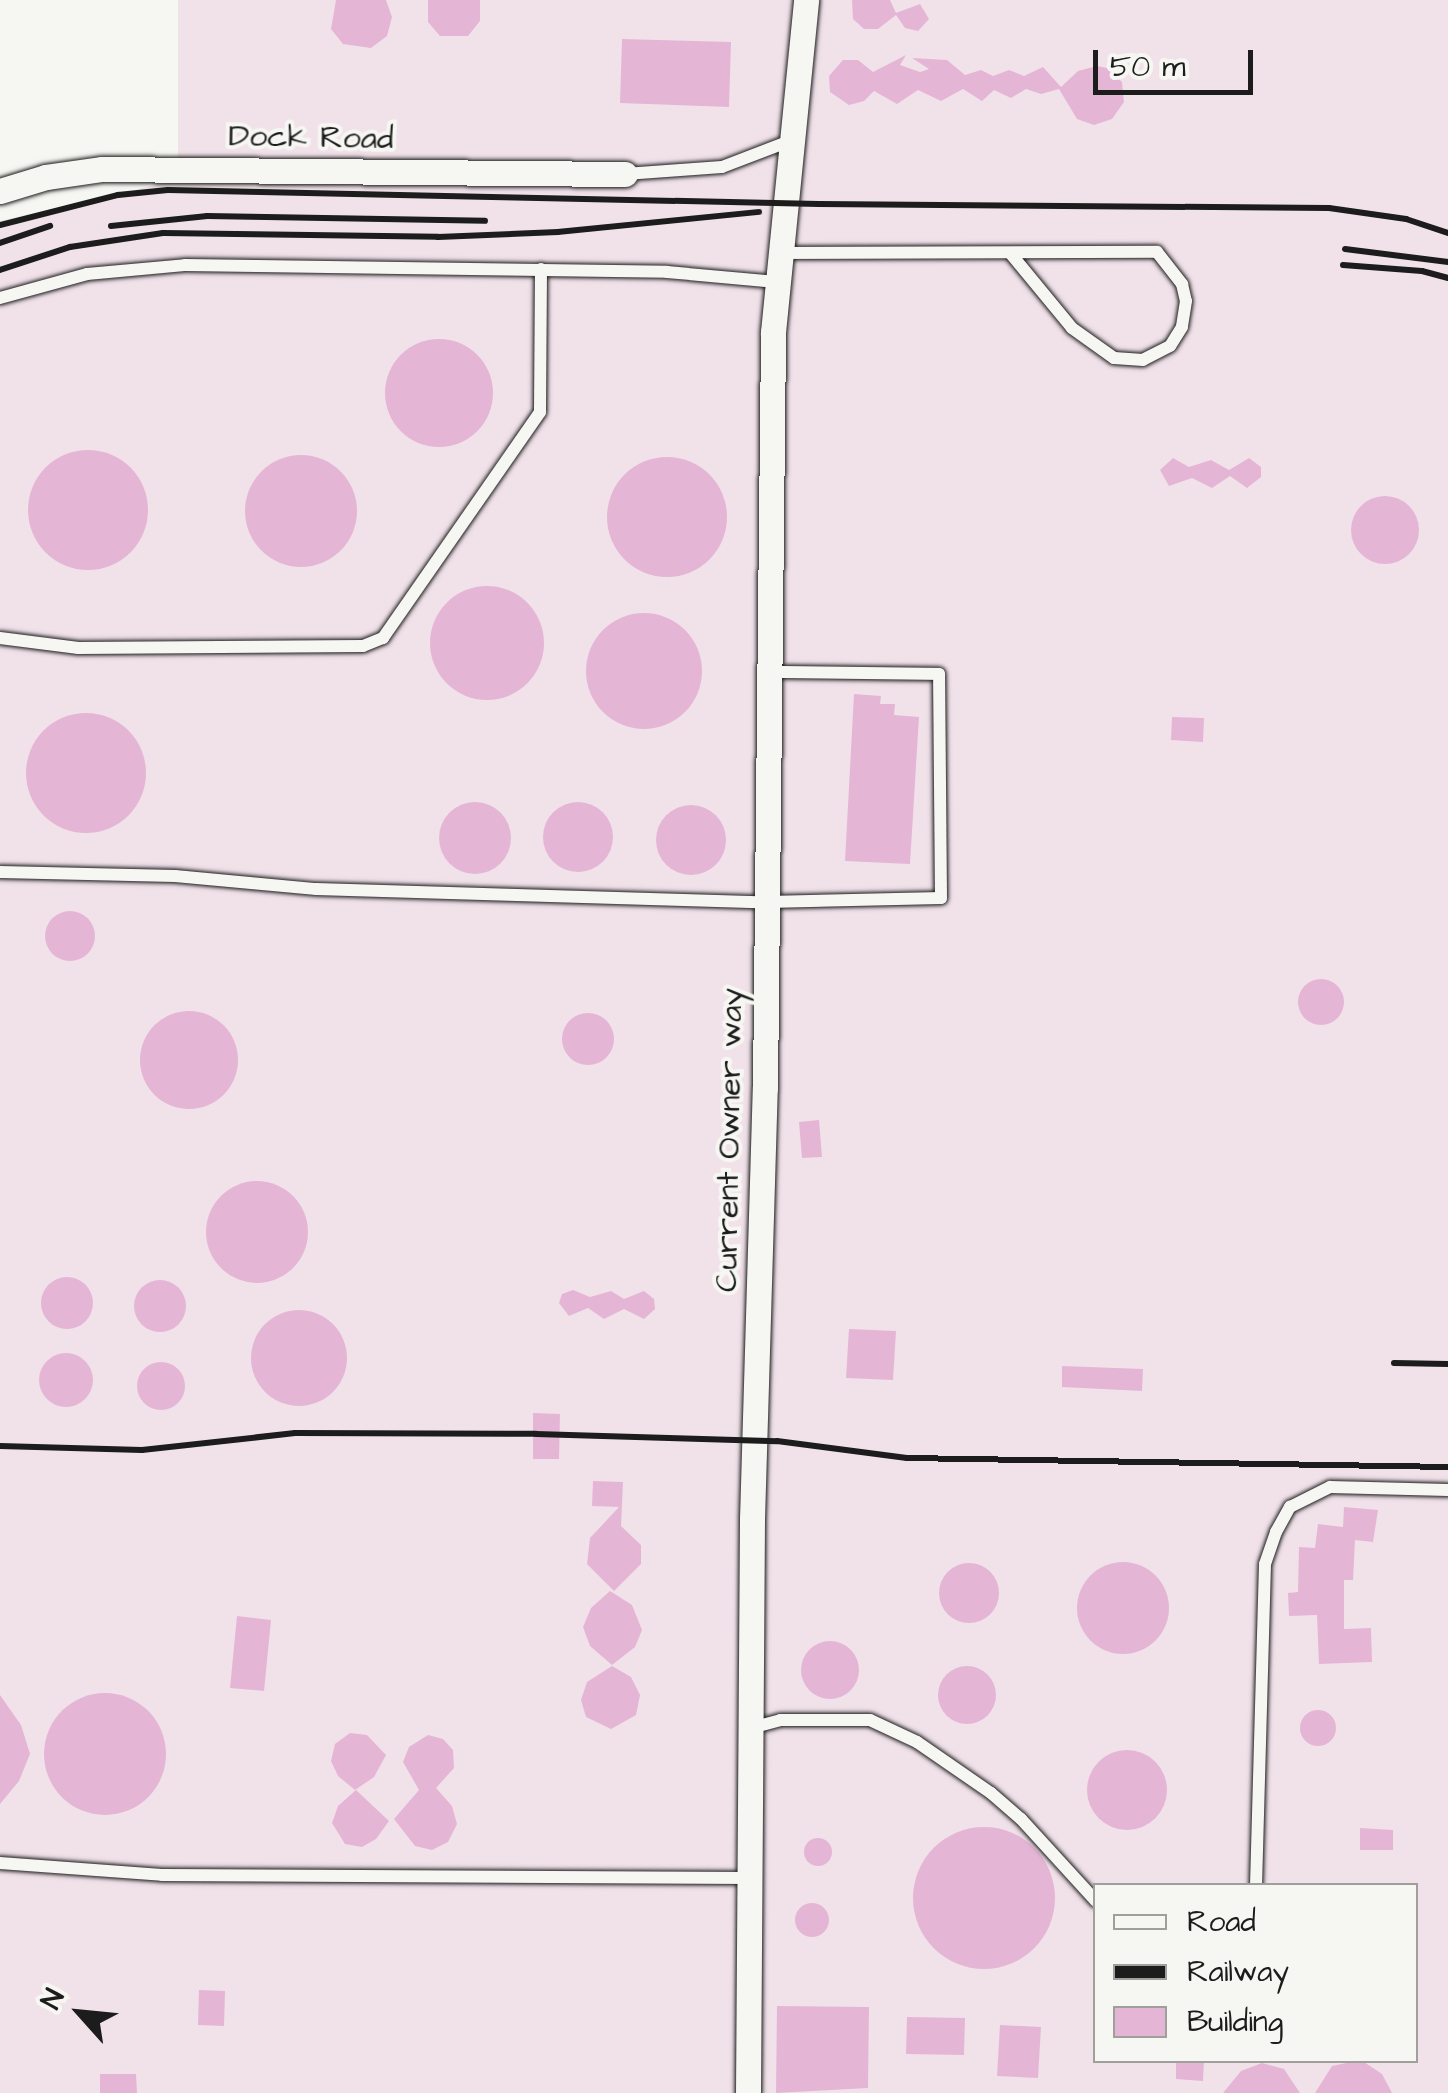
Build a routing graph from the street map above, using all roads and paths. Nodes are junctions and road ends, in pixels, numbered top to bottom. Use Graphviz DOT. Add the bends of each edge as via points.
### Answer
graph roads {
  1 [pos="806,0"];
  2 [pos="790,141"];
  3 [pos="625,174"];
  4 [pos="0,191"];
  5 [pos="780,253"];
  6 [pos="1011,254"];
  7 [pos="540,269"];
  8 [pos="777,282"];
  9 [pos="0,298"];
  10 [pos="0,638"];
  11 [pos="769,672"];
  12 [pos="0,872"];
  13 [pos="767,902"];
  14 [pos="1448,1490"];
  15 [pos="751,1728"];
  16 [pos="0,1863"];
  17 [pos="750,1878"];
  18 [pos="1256,1883"];
  19 [pos="1093,1899"];
  20 [pos="748,2093"];
  1 -- 2 [label="street, Current Owner way"];
  2 -- 3 [label="lane" via="722,167"];
  2 -- 5 [label="street, Current Owner way"];
  3 -- 4 [label="street, Dock Road" via="102,169"];
  5 -- 6 [label="lane"];
  5 -- 8 [label="street, Current Owner way"];
  6 -- 6 [label="lane" via="1157,252 1182,284 1182,327 1170,346 1143,360 1114,358 1072,328"];
  7 -- 8 [label="lane"];
  7 -- 9 [label="lane" via="185,265 86,274"];
  7 -- 10 [label="lane" via="540,412 383,638 363,646 116,648"];
  8 -- 11 [label="street, Current Owner way"];
  11 -- 13 [label="street, Current Owner way"];
  11 -- 13 [label="lane" via="940,674 941,898"];
  12 -- 13 [label="lane"];
  13 -- 15 [label="street, Current Owner way"];
  14 -- 18 [label="lane" via="1330,1487 1290,1507 1276,1532 1265,1564"];
  15 -- 17 [label="street, Current Owner way"];
  15 -- 19 [label="lane" via="780,1720 870,1720 917,1742 1021,1819"];
  16 -- 17 [label="lane" via="162,1875"];
  17 -- 20 [label="street, Current Owner way"];
}
